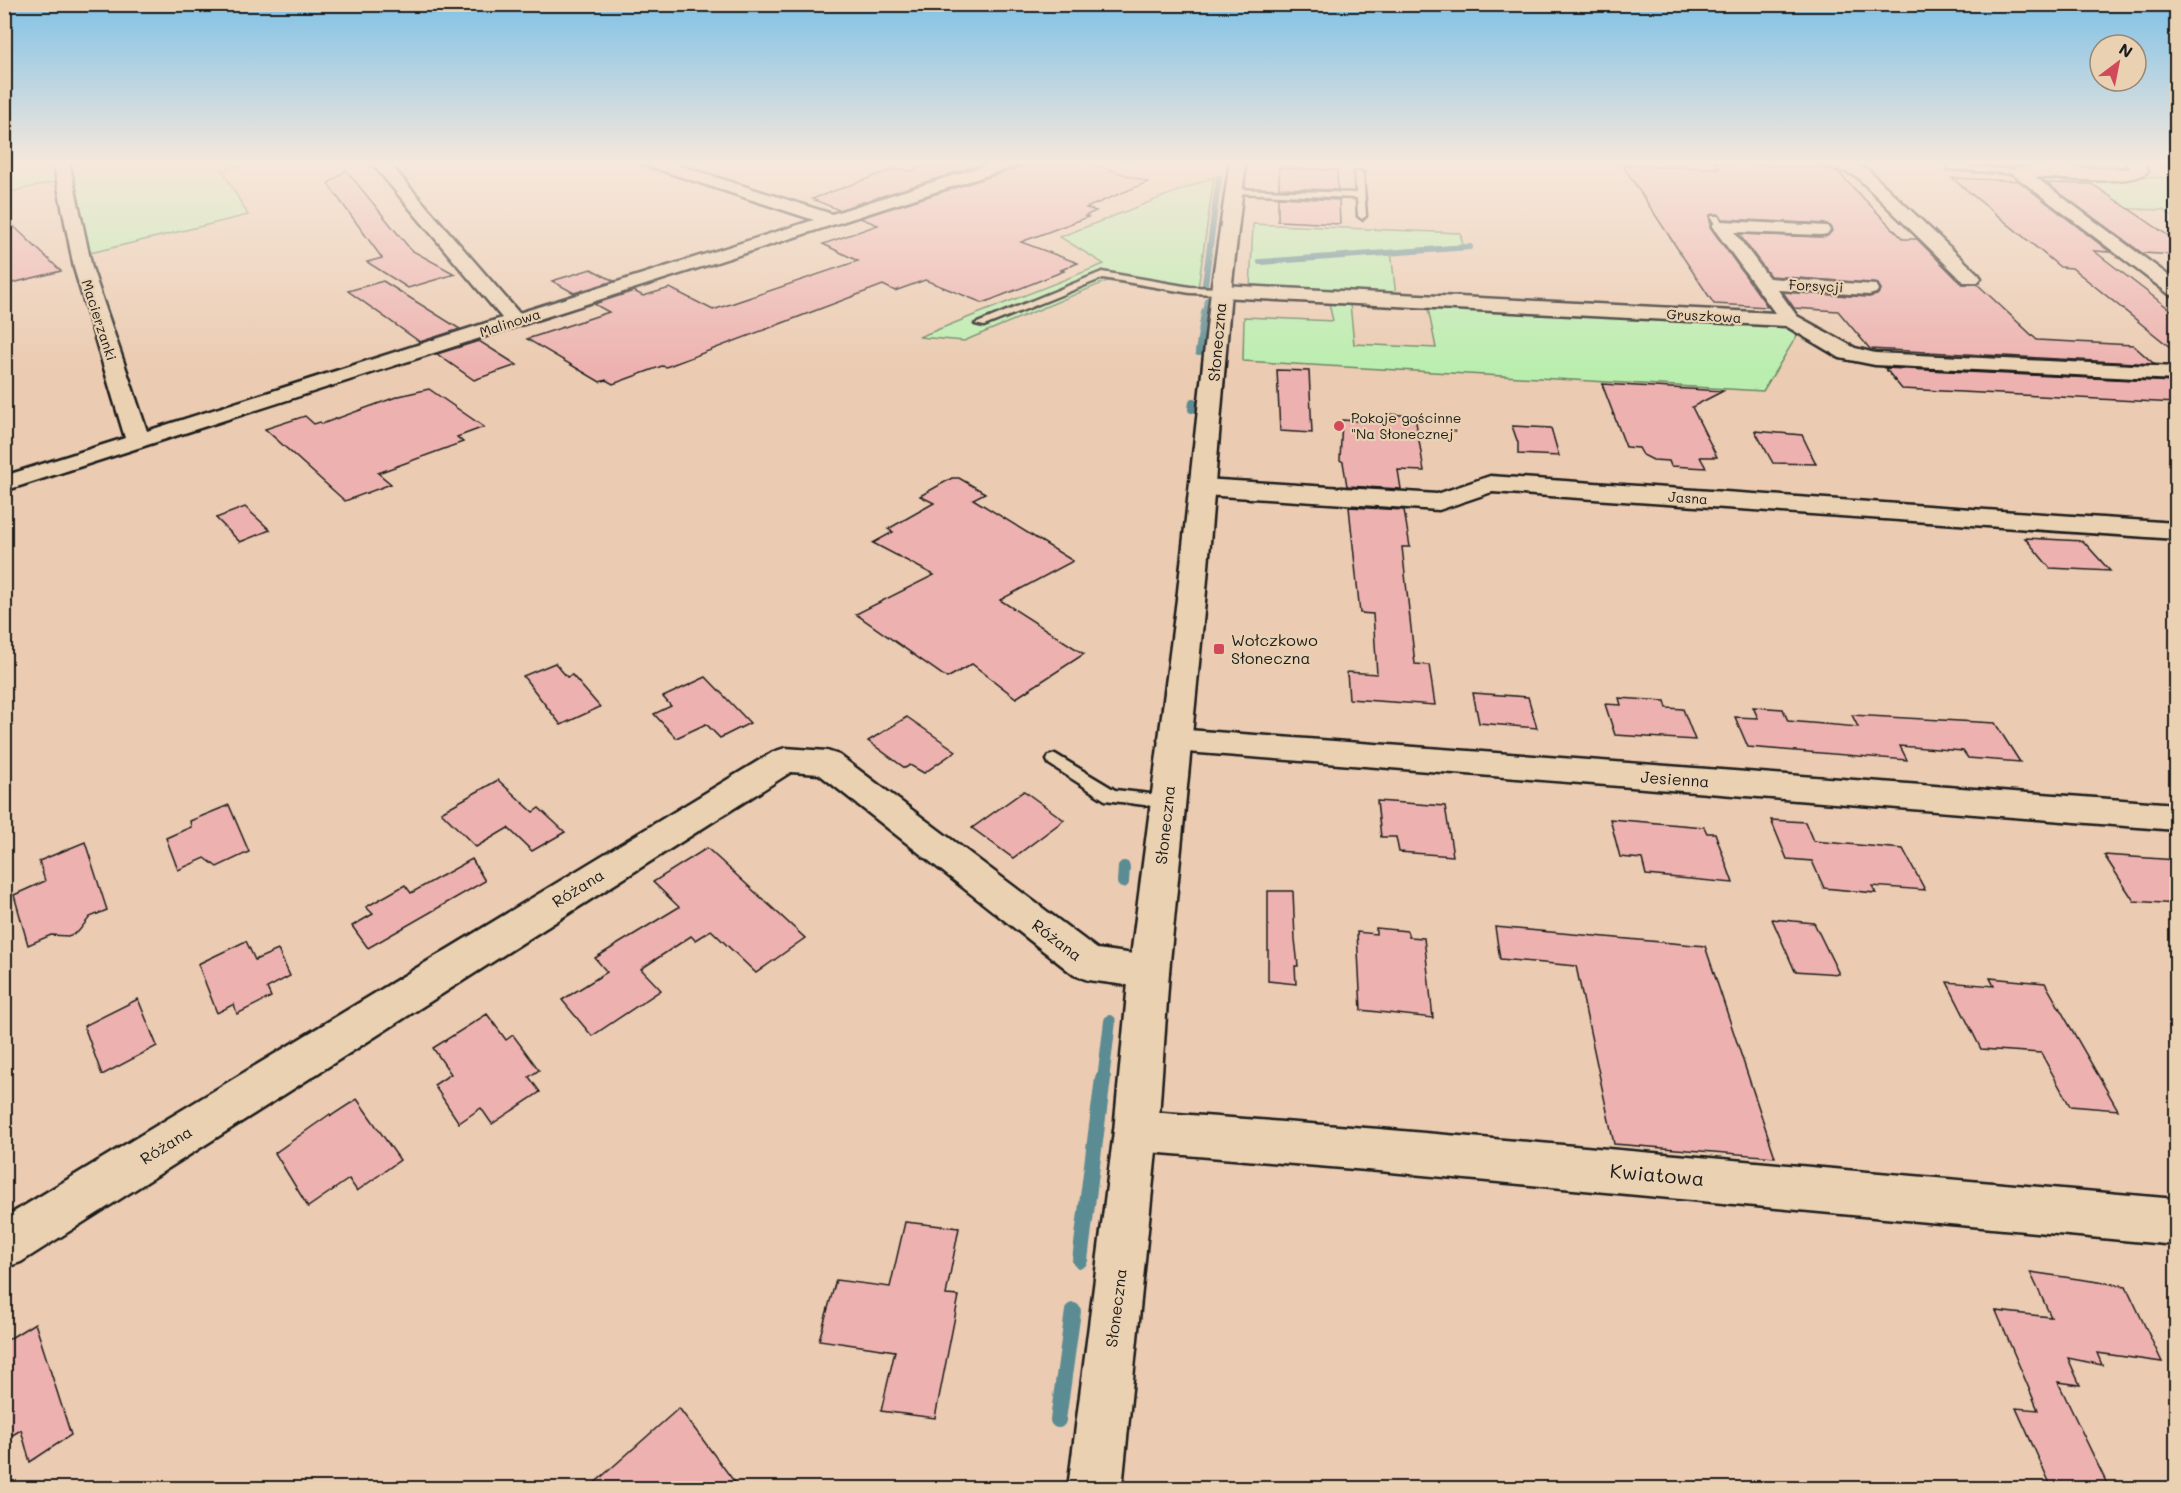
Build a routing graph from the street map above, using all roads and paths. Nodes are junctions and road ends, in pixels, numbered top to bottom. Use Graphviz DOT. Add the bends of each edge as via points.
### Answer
graph roads {
  1 [pos="75,231"];
  2 [pos="438,231"];
  3 [pos="800,231"];
  4 [pos="1229,231"];
  5 [pos="1724,231"];
  6 [pos="1922,231"];
  7 [pos="2097,231"];
  8 [pos="1971,278"];
  9 [pos="1763,284"];
  10 [pos="1869,289"];
  11 [pos="2176,290"];
  12 [pos="1221,291"];
  13 [pos="1790,320"];
  14 [pos="516,322"];
  15 [pos="980,324"];
  16 [pos="2176,374"];
  17 [pos="138,441"];
  18 [pos="4,484"];
  19 [pos="1203,487"];
  20 [pos="2176,531"];
  21 [pos="1174,740"];
  22 [pos="1056,760"];
  23 [pos="1167,802"];
  24 [pos="2176,817"];
  25 [pos="1149,972"];
  26 [pos="1136,1131"];
  27 [pos="2176,1222"];
  28 [pos="4,1245"];
  29 [pos="1095,1488"];
  1 -- 17 [label="street, Macierzanki" via="83,268"];
  2 -- 14 [label="street"];
  3 -- 14 [label="street, Malinowa"];
  4 -- 12 [label="street, Słoneczna"];
  5 -- 9 [label="street, Forsycji"];
  6 -- 8 [label="street"];
  7 -- 11 [label="street"];
  9 -- 10 [label="street, Forsycji"];
  9 -- 13 [label="street, Forsycji"];
  12 -- 13 [label="street, Gruszkowa"];
  12 -- 15 [label="lane" via="1190,290 1102,275"];
  12 -- 19 [label="street, Słoneczna"];
  13 -- 16 [label="street, Gruszkowa" via="1848,353 1875,359"];
  14 -- 17 [label="street, Malinowa"];
  17 -- 18 [label="street, Malinowa"];
  19 -- 20 [label="street, Jasna" via="1439,502 1490,484"];
  19 -- 21 [label="street, Słoneczna"];
  21 -- 23 [label="street, Słoneczna"];
  21 -- 24 [label="street, Jesienna"];
  22 -- 23 [label="lane" via="1111,796"];
  23 -- 25 [label="street, Słoneczna"];
  25 -- 26 [label="street, Słoneczna"];
  25 -- 28 [label="street, Różana" via="1088,964 826,763 785,760"];
  26 -- 27 [label="street, Kwiatowa"];
  26 -- 29 [label="street, Słoneczna"];
}
